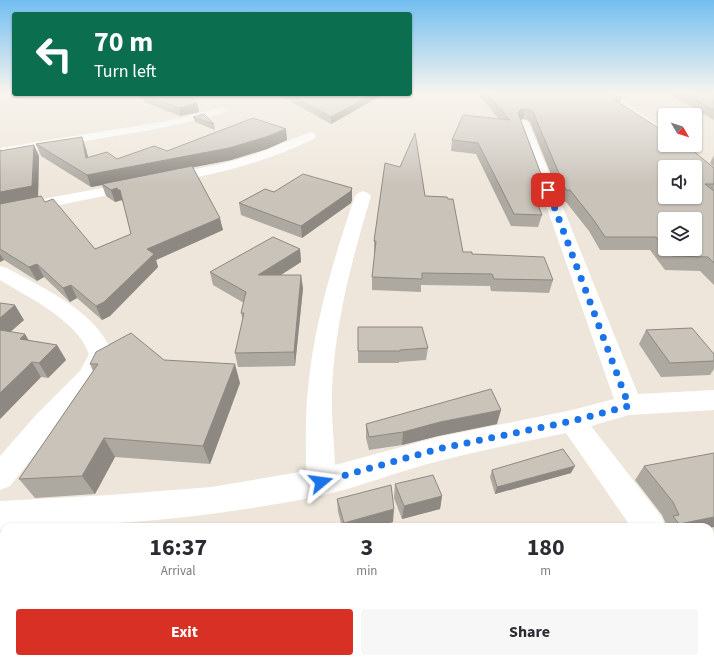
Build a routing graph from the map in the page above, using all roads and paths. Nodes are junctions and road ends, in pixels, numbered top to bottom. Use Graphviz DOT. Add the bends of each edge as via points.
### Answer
graph roads {
  1 [pos="167,124"];
  2 [pos="523,124"];
  3 [pos="649,124"];
  4 [pos="658,131"];
  5 [pos="310,136"];
  6 [pos="0,152"];
  7 [pos="364,196"];
  8 [pos="0,212"];
  9 [pos="0,272"];
  10 [pos="714,400"];
  11 [pos="629,406"];
  12 [pos="572,421"];
  13 [pos="0,477"];
  14 [pos="321,482"];
  15 [pos="0,516"];
  16 [pos="105,519"];
  17 [pos="647,523"];
  1 -- 6 [label="street"];
  2 -- 11 [label="street"];
  3 -- 4 [label="street"];
  5 -- 8 [label="street" via="270,154 214,170"];
  7 -- 14 [label="street" via="344,255 330,319 320,388"];
  9 -- 13 [label="street" via="64,309 96,341 101,354 89,377 44,424"];
  10 -- 11 [label="street"];
  11 -- 12 [label="street"];
  12 -- 14 [label="street" via="438,449"];
  12 -- 17 [label="street"];
  14 -- 16 [label="street"];
  15 -- 16 [label="street"];
}
